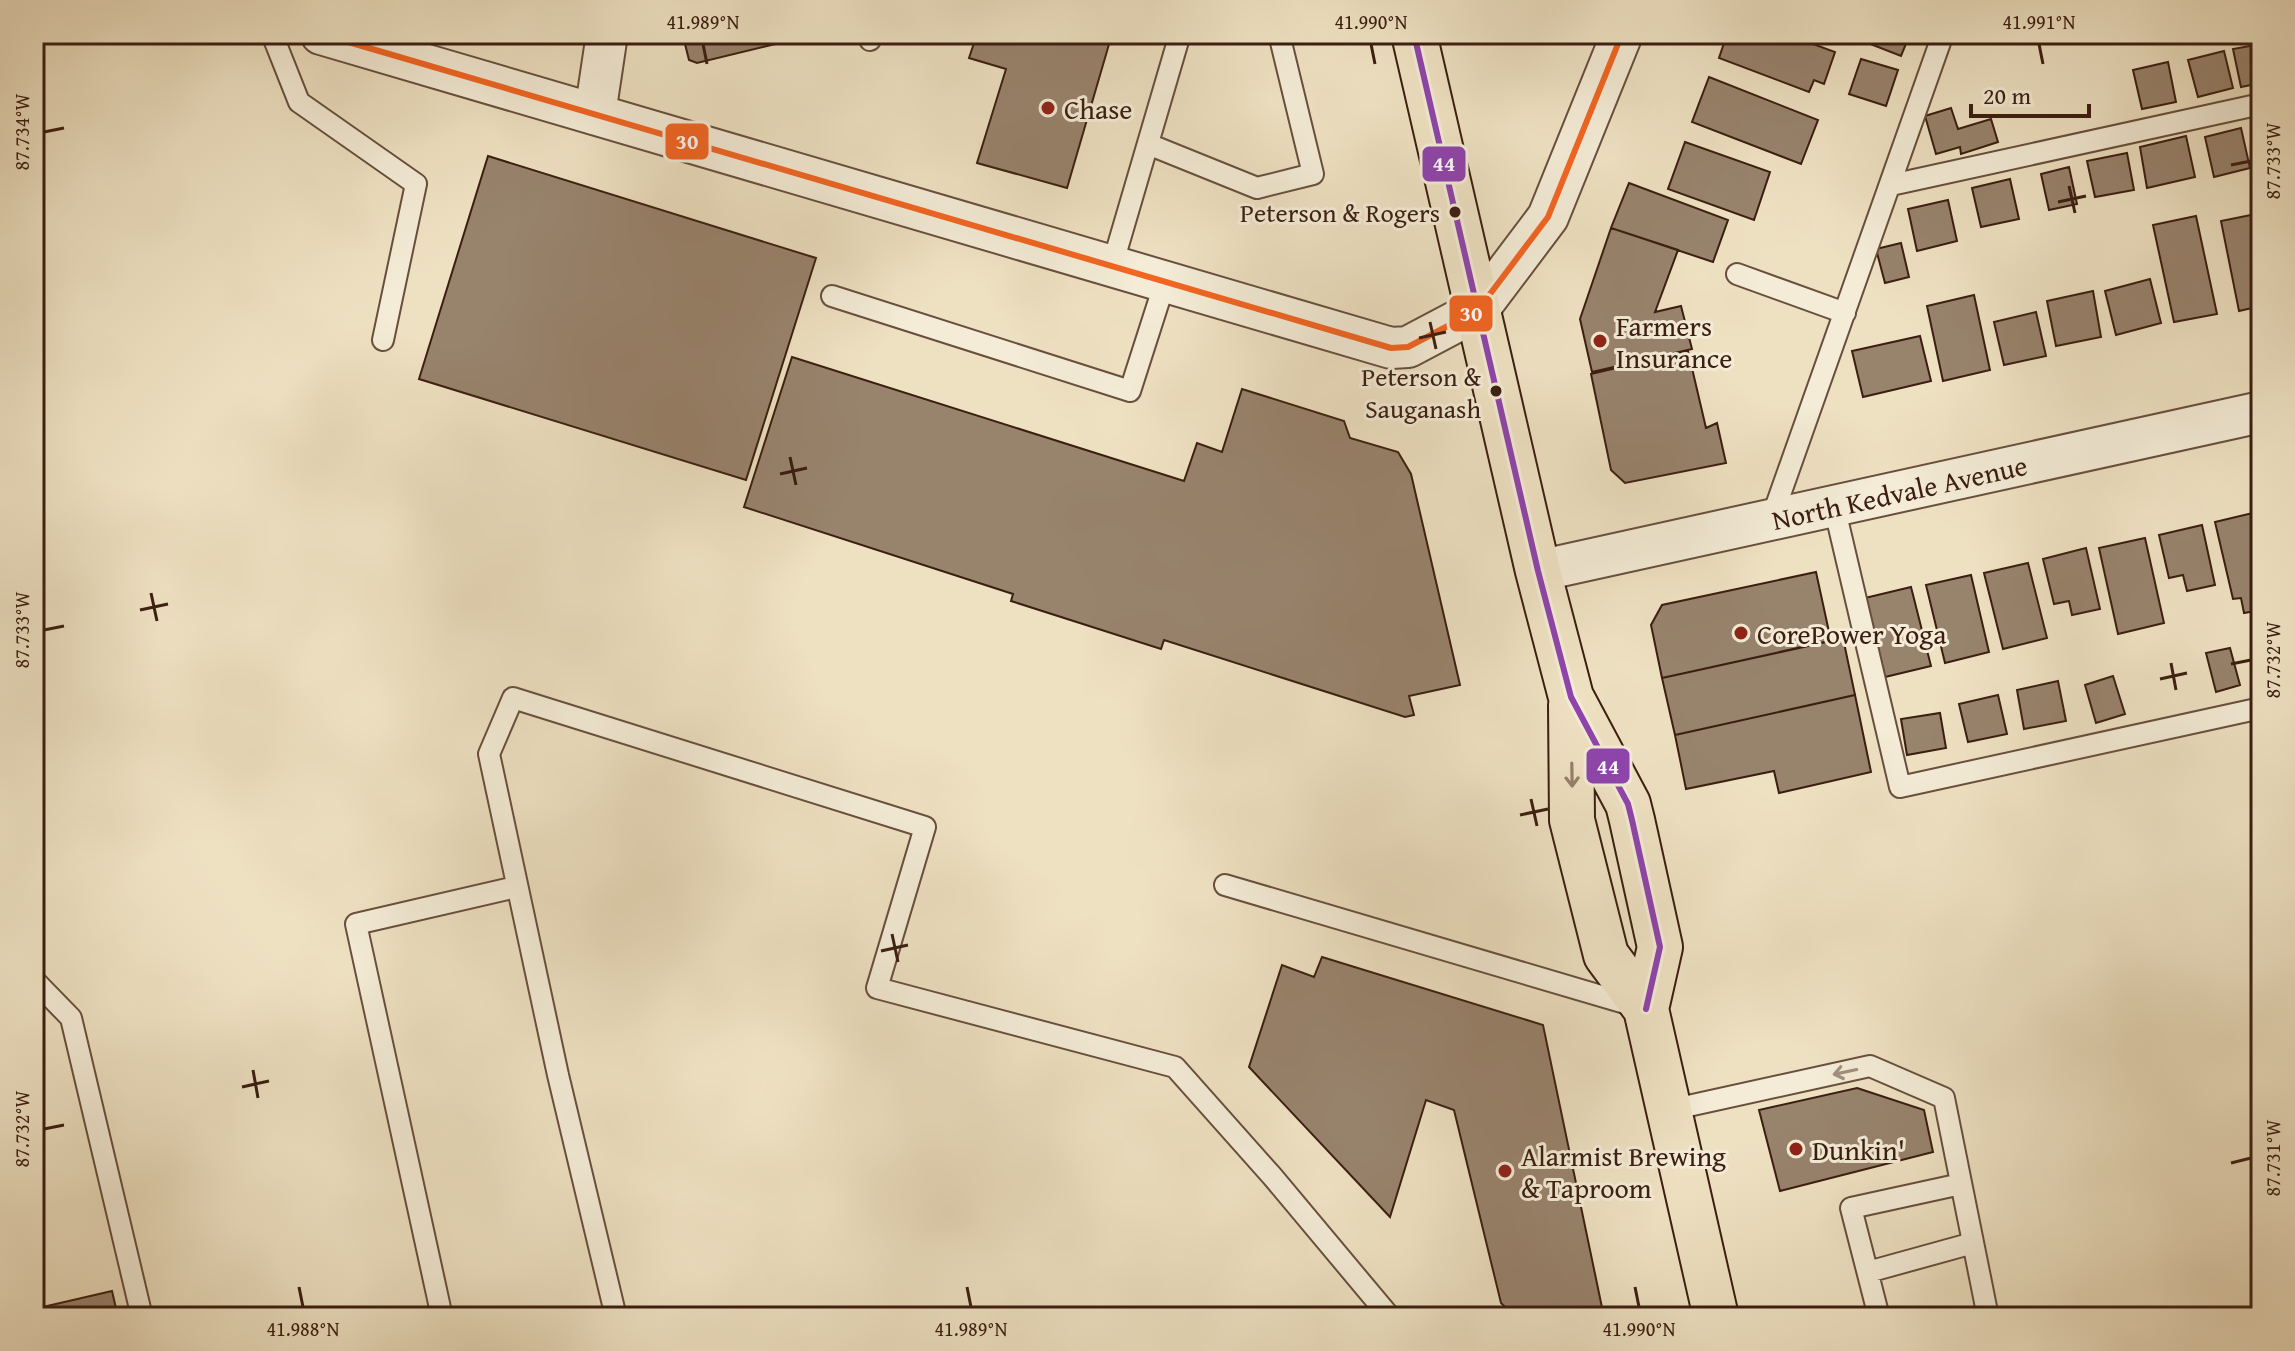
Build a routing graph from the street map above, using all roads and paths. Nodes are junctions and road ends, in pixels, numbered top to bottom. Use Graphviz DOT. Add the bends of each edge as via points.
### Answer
graph roads {
  1 [pos="272,34"];
  2 [pos="321,34"];
  3 [pos="607,34"];
  4 [pos="1180,34"];
  5 [pos="1279,34"];
  6 [pos="1414,34"];
  7 [pos="1622,34"];
  8 [pos="1943,34"];
  9 [pos="2261,104"];
  10 [pos="595,114"];
  11 [pos="1148,144"];
  12 [pos="1891,185"];
  13 [pos="1112,266"];
  14 [pos="1737,274"];
  15 [pos="1165,282"];
  16 [pos="832,296"];
  17 [pos="1478,310"];
  18 [pos="1845,313"];
  19 [pos="383,340"];
  20 [pos="2261,412"];
  21 [pos="1834,506"];
  22 [pos="1771,520"];
  23 [pos="1538,571"];
  24 [pos="1571,697"];
  25 [pos="2261,708"];
  26 [pos="1225,885"];
  27 [pos="516,887"];
  28 [pos="34,980"];
  29 [pos="1646,1009"];
  30 [pos="1670,1110"];
  31 [pos="1961,1184"];
  32 [pos="1973,1243"];
  33 [pos="1868,1272"];
  34 [pos="142,1317"];
  35 [pos="442,1317"];
  36 [pos="616,1317"];
  37 [pos="1390,1317"];
  38 [pos="1716,1317"];
  39 [pos="1879,1317"];
  40 [pos="1988,1317"];
  1 -- 19 [label="lane" via="299,102 416,184"];
  2 -- 10 [label="street"];
  3 -- 10 [label="street"];
  4 -- 11 [label="lane"];
  5 -- 11 [label="lane" via="1313,174 1257,188"];
  6 -- 17 [label="main road"];
  7 -- 17 [label="street" via="1548,217"];
  8 -- 12 [label="lane"];
  9 -- 12 [label="lane"];
  10 -- 13 [label="street"];
  11 -- 13 [label="lane"];
  12 -- 18 [label="lane"];
  13 -- 15 [label="street"];
  14 -- 18 [label="lane"];
  15 -- 16 [label="lane" via="1130,391"];
  15 -- 17 [label="street" via="1391,348 1408,347"];
  17 -- 23 [label="main road"];
  18 -- 22 [label="lane"];
  20 -- 21 [label="street, North Kedvale Avenue"];
  21 -- 22 [label="street, North Kedvale Avenue"];
  21 -- 25 [label="lane" via="1900,787"];
  22 -- 23 [label="street, North Kedvale Avenue"];
  23 -- 24 [label="main road"];
  24 -- 29 [label="main road, one-way" via="1572,820 1606,955"];
  24 -- 29 [label="main road" via="1632,820 1660,947"];
  26 -- 29 [label="lane"];
  27 -- 35 [label="lane" via="356,924"];
  27 -- 36 [label="lane"];
  27 -- 37 [label="lane" via="489,754 513,698 925,827 877,988 1175,1067"];
  28 -- 34 [label="lane" via="71,1018"];
  29 -- 30 [label="main road"];
  31 -- 30 [label="lane, one-way" via="1944,1098 1870,1066"];
  30 -- 38 [label="main road"];
  31 -- 32 [label="lane"];
  31 -- 33 [label="lane" via="1851,1208"];
  32 -- 33 [label="lane"];
  32 -- 40 [label="lane"];
  33 -- 39 [label="lane"];
}
